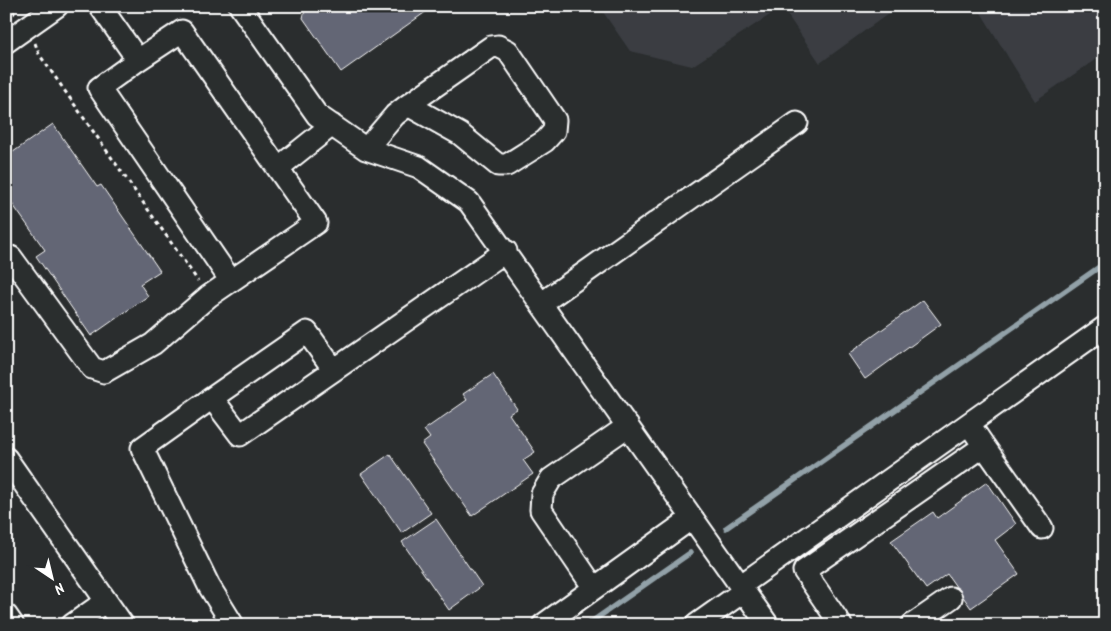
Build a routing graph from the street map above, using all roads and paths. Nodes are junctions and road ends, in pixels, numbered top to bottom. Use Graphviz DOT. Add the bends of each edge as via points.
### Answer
graph roads {
  1 [pos="57,6"];
  2 [pos="100,6"];
  3 [pos="240,6"];
  4 [pos="6,7"];
  5 [pos="29,26"];
  6 [pos="6,42"];
  7 [pos="138,60"];
  8 [pos="408,105"];
  9 [pos="797,123"];
  10 [pos="332,125"];
  11 [pos="366,149"];
  12 [pos="278,168"];
  13 [pos="506,251"];
  14 [pos="11,257"];
  15 [pos="231,281"];
  16 [pos="203,287"];
  17 [pos="542,303"];
  18 [pos="1105,328"];
  19 [pos="334,370"];
  20 [pos="212,398"];
  21 [pos="969,424"];
  22 [pos="628,426"];
  23 [pos="984,446"];
  24 [pos="6,458"];
  25 [pos="692,518"];
  26 [pos="1042,528"];
  27 [pos="594,588"];
  28 [pos="742,588"];
  29 [pos="951,598"];
  30 [pos="106,601"];
  31 [pos="6,615"];
  32 [pos="13,625"];
  33 [pos="72,625"];
  34 [pos="123,625"];
  35 [pos="233,625"];
  36 [pos="543,625"];
  37 [pos="696,625"];
  38 [pos="768,625"];
  39 [pos="841,625"];
  40 [pos="912,625"];
  1 -- 5 [label="street"];
  2 -- 7 [label="street"];
  3 -- 10 [label="street" via="317,115"];
  4 -- 5 [label="path"];
  5 -- 6 [label="street"];
  5 -- 16 [label="path" via="39,54"];
  7 -- 12 [label="street" via="182,31"];
  7 -- 15 [label="street" via="99,88"];
  8 -- 8 [label="street" via="491,47 498,46 508,51 554,120 554,131 545,141 507,165 498,165 460,134"];
  8 -- 11 [label="street" via="394,115"];
  9 -- 17 [label="street"];
  10 -- 11 [label="street"];
  10 -- 12 [label="street"];
  11 -- 13 [label="street" via="419,167 469,202"];
  12 -- 15 [label="street" via="316,223"];
  13 -- 17 [label="street"];
  13 -- 19 [label="street"];
  14 -- 15 [label="street" via="92,368 104,372 153,344"];
  17 -- 22 [label="street"];
  18 -- 21 [label="street"];
  19 -- 20 [label="street" via="240,435"];
  19 -- 20 [label="street" via="307,332"];
  20 -- 35 [label="street" via="142,448 209,586"];
  21 -- 23 [label="street"];
  21 -- 28 [label="street"];
  22 -- 25 [label="street"];
  22 -- 27 [label="street" via="551,479 542,494 541,510"];
  23 -- 26 [label="street"];
  23 -- 39 [label="street" via="804,571"];
  24 -- 30 [label="street"];
  25 -- 27 [label="street"];
  25 -- 28 [label="street"];
  27 -- 36 [label="street"];
  28 -- 37 [label="street"];
  28 -- 38 [label="street"];
  29 -- 40 [label="street"];
  30 -- 33 [label="street"];
  30 -- 34 [label="street"];
  31 -- 32 [label="street"];
}
